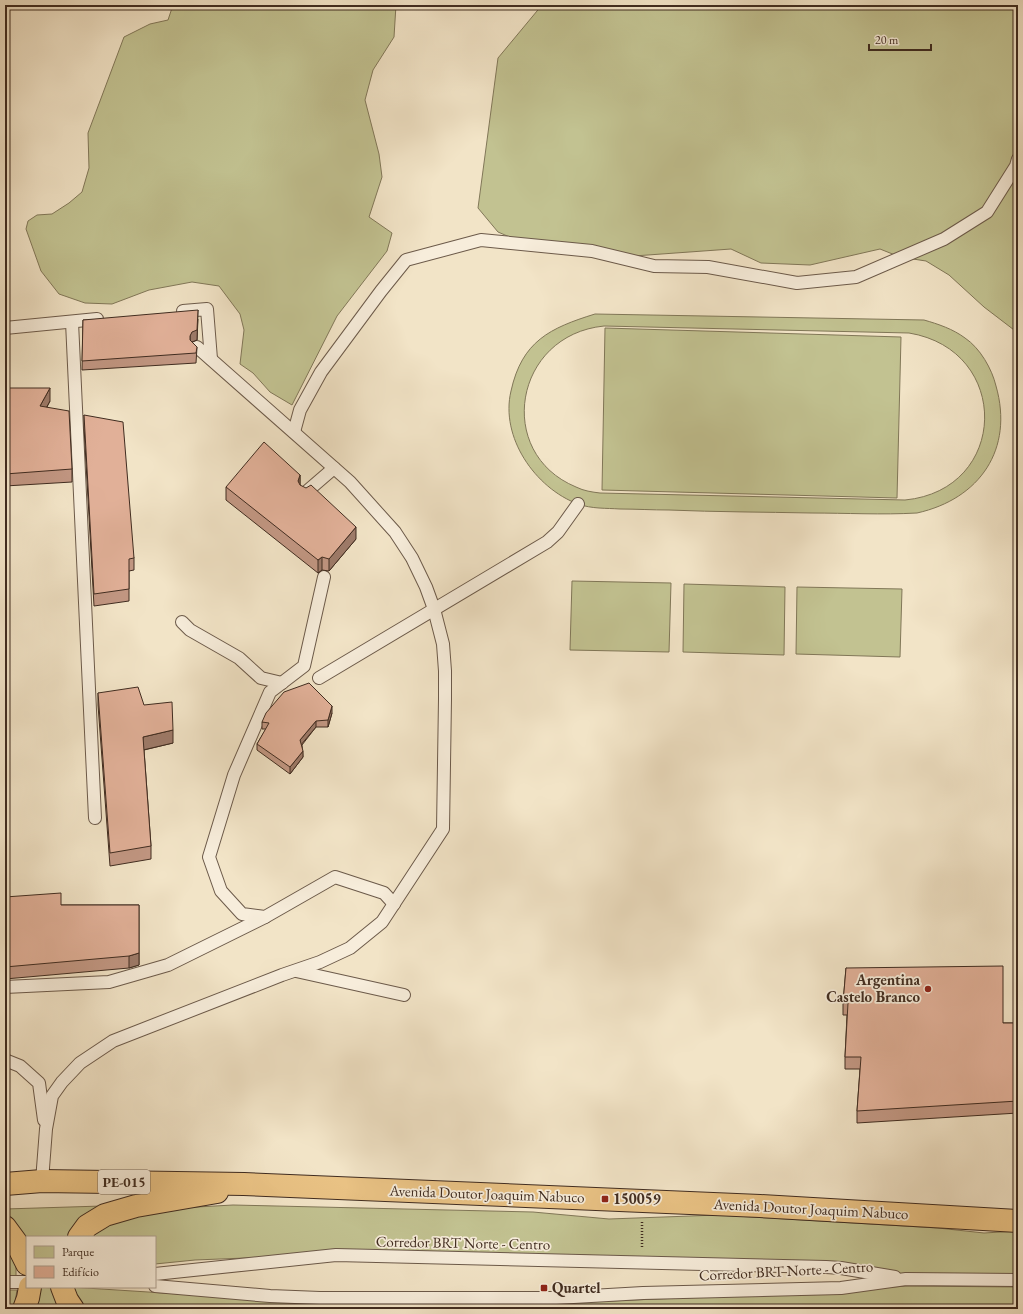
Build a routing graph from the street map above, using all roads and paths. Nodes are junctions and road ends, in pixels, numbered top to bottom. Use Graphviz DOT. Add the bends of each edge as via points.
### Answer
graph roads {
  1 [pos="1018,159"];
  2 [pos="170,312"];
  3 [pos="109,318"];
  4 [pos="72,322"];
  5 [pos="5,328"];
  6 [pos="197,347"];
  7 [pos="211,359"];
  8 [pos="294,432"];
  9 [pos="334,468"];
  10 [pos="305,493"];
  11 [pos="578,504"];
  12 [pos="324,577"];
  13 [pos="434,609"];
  14 [pos="182,622"];
  15 [pos="319,678"];
  16 [pos="282,683"];
  17 [pos="95,818"];
  18 [pos="394,904"];
  19 [pos="265,917"];
  20 [pos="294,971"];
  21 [pos="5,987"];
  22 [pos="404,994"];
  23 [pos="5,1060"];
  24 [pos="46,1129"];
  25 [pos="42,1181"];
  26 [pos="5,1184"];
  27 [pos="250,1184"];
  28 [pos="1018,1221"];
  29 [pos="5,1227"];
  30 [pos="80,1236"];
  31 [pos="26,1262"];
  32 [pos="156,1274"];
  33 [pos="906,1279"];
  34 [pos="1018,1280"];
  35 [pos="5,1282"];
  36 [pos="26,1282"];
  37 [pos="156,1286"];
  38 [pos="30,1288"];
  39 [pos="62,1288"];
  40 [pos="24,1309"];
  41 [pos="72,1309"];
  1 -- 8 [label="lane" via="987,212 944,239 856,276 797,283 708,267 654,266 592,251 480,240 406,260 321,372 300,410"];
  2 -- 7 [label="lane" via="207,309"];
  3 -- 4 [label="lane"];
  4 -- 5 [label="lane"];
  4 -- 17 [label="lane"];
  6 -- 7 [label="lane"];
  7 -- 8 [label="lane"];
  8 -- 9 [label="lane"];
  9 -- 10 [label="lane"];
  9 -- 13 [label="lane" via="395,532 412,558"];
  11 -- 13 [label="lane" via="558,532 546,542"];
  12 -- 16 [label="lane" via="304,666"];
  13 -- 15 [label="lane"];
  13 -- 18 [label="lane" via="443,644 445,671 443,829"];
  14 -- 16 [label="lane" via="190,630 240,658 262,678"];
  16 -- 19 [label="lane" via="270,692 234,775 209,857 221,891 242,914"];
  18 -- 19 [label="lane" via="384,893 335,877"];
  18 -- 20 [label="lane" via="382,922 350,948"];
  19 -- 21 [label="lane" via="168,965 108,982"];
  20 -- 22 [label="lane"];
  20 -- 24 [label="lane" via="113,1041 80,1063 62,1082 52,1096"];
  23 -- 24 [label="lane" via="20,1066 39,1083"];
  24 -- 25 [label="lane"];
  25 -- 26 [label="highway, PE-015"];
  25 -- 27 [label="highway, PE-015"];
  27 -- 28 [label="highway, Avenida Doutor Joaquim Nabuco / PE-015" via="752,1206"];
  27 -- 30 [label="highway" via="136,1206 106,1215 87,1226"];
  29 -- 31 [label="highway"];
  32 -- 33 [label="lane, Corredor BRT Norte - Centro" via="336,1255 826,1267"];
  33 -- 34 [label="lane"];
  33 -- 37 [label="lane, Corredor BRT Norte - Centro" via="842,1288 643,1292 556,1298 270,1296"];
  35 -- 36 [label="lane"];
  38 -- 40 [label="highway"];
  39 -- 41 [label="highway"];
}
